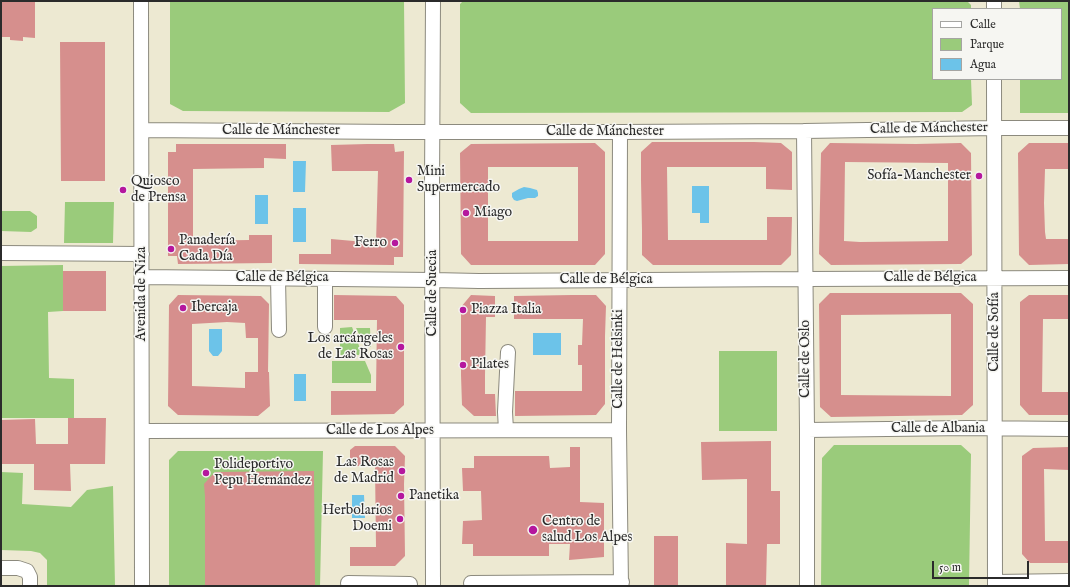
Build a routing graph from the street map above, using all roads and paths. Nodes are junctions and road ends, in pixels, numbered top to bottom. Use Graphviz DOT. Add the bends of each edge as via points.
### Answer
graph roads {
  1 [pos="141,1"];
  2 [pos="434,1"];
  3 [pos="994,80"];
  4 [pos="995,128"];
  5 [pos="1069,128"];
  6 [pos="142,130"];
  7 [pos="804,131"];
  8 [pos="433,132"];
  9 [pos="620,132"];
  10 [pos="1,253"];
  11 [pos="142,254"];
  12 [pos="142,277"];
  13 [pos="278,278"];
  14 [pos="806,278"];
  15 [pos="995,278"];
  16 [pos="1069,278"];
  17 [pos="325,279"];
  18 [pos="433,280"];
  19 [pos="619,280"];
  20 [pos="325,327"];
  21 [pos="279,330"];
  22 [pos="508,352"];
  23 [pos="995,428"];
  24 [pos="1069,429"];
  25 [pos="506,430"];
  26 [pos="618,430"];
  27 [pos="807,430"];
  28 [pos="142,431"];
  29 [pos="432,431"];
  30 [pos="1,568"];
  31 [pos="1069,581"];
  32 [pos="348,583"];
  33 [pos="471,583"];
  34 [pos="410,584"];
  35 [pos="622,584"];
  36 [pos="995,584"];
  37 [pos="30,586"];
  38 [pos="142,586"];
  39 [pos="432,586"];
  40 [pos="807,586"];
  1 -- 6 [label="street, Avenida de Niza"];
  2 -- 8 [label="street, Calle de Suecia"];
  3 -- 4 [label="street, Calle de Sofía"];
  4 -- 5 [label="street, Calle de Mánchester"];
  4 -- 7 [label="street, Calle de Mánchester"];
  4 -- 15 [label="street, Calle de Sofía"];
  6 -- 8 [label="street, Calle de Mánchester"];
  6 -- 11 [label="street, Avenida de Niza"];
  7 -- 9 [label="street, Calle de Mánchester"];
  7 -- 14 [label="street, Calle de Oslo"];
  8 -- 9 [label="street, Calle de Mánchester"];
  8 -- 18 [label="street, Calle de Suecia"];
  9 -- 19 [label="street, Calle de Helsinki"];
  10 -- 11 [label="street"];
  11 -- 12 [label="street, Avenida de Niza"];
  12 -- 13 [label="street, Calle de Bélgica"];
  12 -- 28 [label="street, Avenida de Niza"];
  13 -- 17 [label="street, Calle de Bélgica"];
  13 -- 21 [label="street"];
  14 -- 15 [label="street, Calle de Bélgica"];
  14 -- 19 [label="street, Calle de Bélgica"];
  14 -- 27 [label="street, Calle de Oslo"];
  15 -- 16 [label="street, Calle de Bélgica"];
  15 -- 23 [label="street, Calle de Sofía"];
  17 -- 18 [label="street, Calle de Bélgica"];
  17 -- 20 [label="street"];
  18 -- 19 [label="street, Calle de Bélgica"];
  18 -- 29 [label="street, Calle de Suecia"];
  19 -- 26 [label="street, Calle de Helsinki"];
  22 -- 25 [label="street"];
  23 -- 24 [label="street, Calle de Albania"];
  23 -- 27 [label="street, Calle de Albania"];
  23 -- 36 [label="street, Calle de Sofía"];
  25 -- 26 [label="street, Calle de Los Alpes"];
  25 -- 29 [label="street, Calle de Los Alpes"];
  26 -- 35 [label="street, Calle de Helsinki"];
  27 -- 40 [label="street, Calle de Oslo"];
  28 -- 29 [label="street, Calle de Los Alpes"];
  28 -- 38 [label="street, Avenida de Niza"];
  29 -- 39 [label="street, Calle de Suecia"];
  30 -- 37 [label="street" via="27,571"];
  31 -- 36 [label="street"];
  32 -- 34 [label="street"];
  33 -- 35 [label="street"];
}
